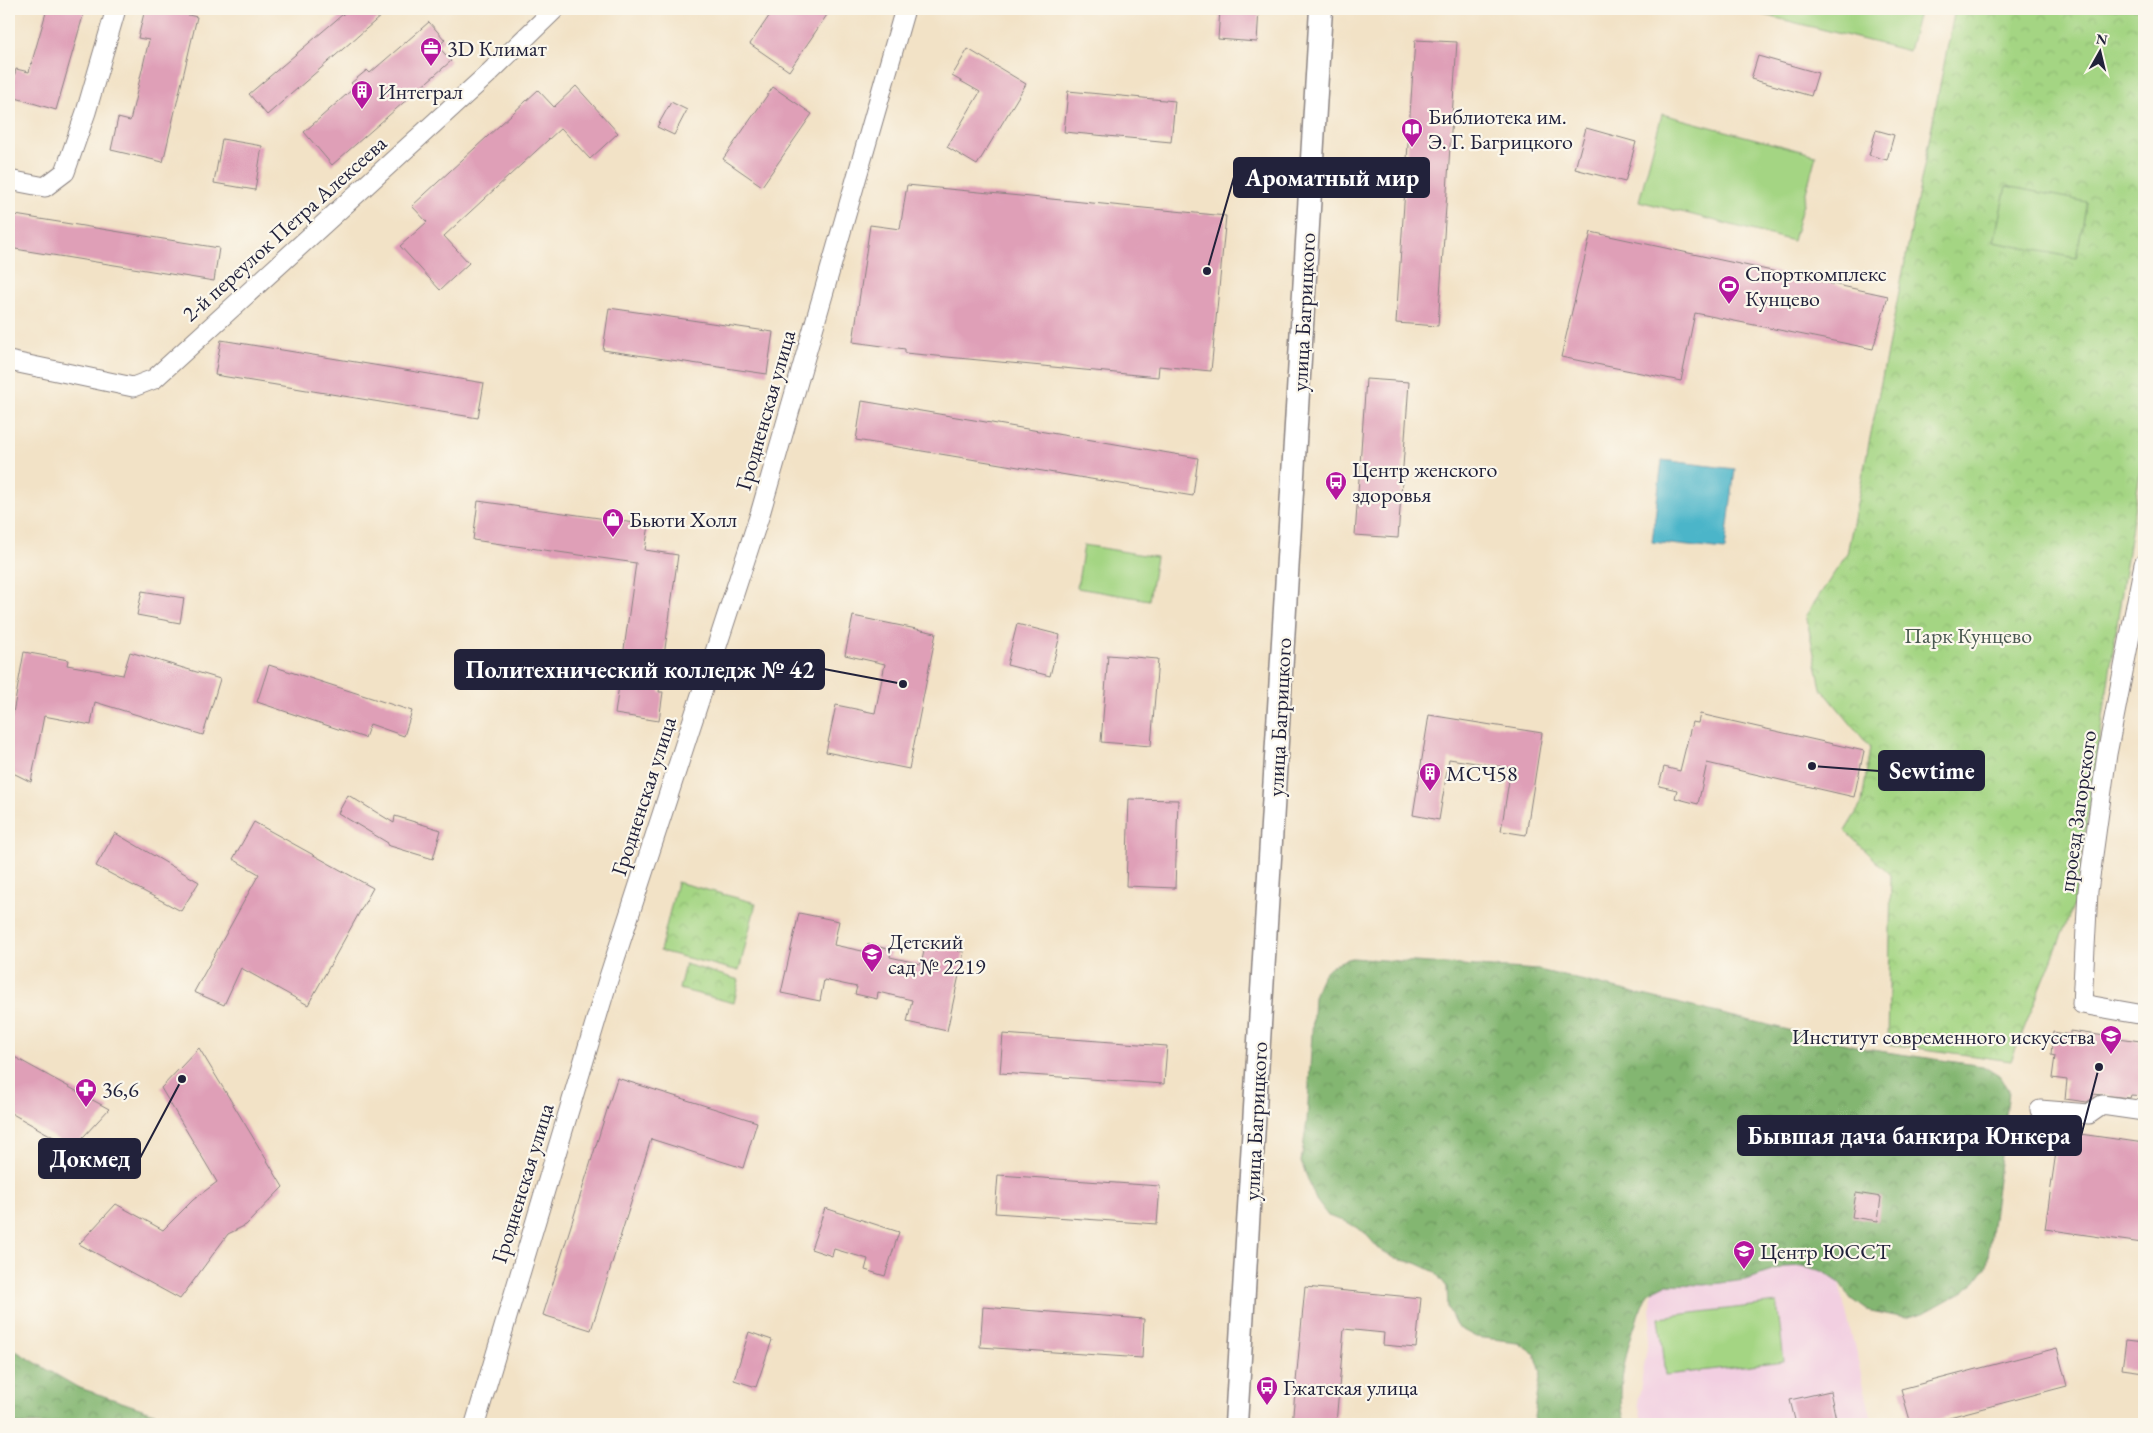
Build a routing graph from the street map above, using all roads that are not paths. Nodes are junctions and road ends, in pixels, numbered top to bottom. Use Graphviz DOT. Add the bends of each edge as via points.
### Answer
graph roads {
  1 [pos="116,9"];
  2 [pos="555,9"];
  3 [pos="905,9"];
  4 [pos="1322,9"];
  5 [pos="9,180"];
  6 [pos="9,362"];
  7 [pos="2144,564"];
  8 [pos="2144,1015"];
  9 [pos="2040,1110"];
  10 [pos="2144,1111"];
  11 [pos="475,1424"];
  12 [pos="1236,1424"];
  1 -- 5 [label="street" via="65,172 45,187"];
  2 -- 6 [label="street, 2-й переулок Петра Алексеева" via="154,379 133,387"];
  3 -- 11 [label="street, Гродненская улица" via="760,514 607,985"];
  4 -- 12 [label="street, улица Багрицкого"];
  7 -- 8 [label="street, проезд Загорского" via="2107,754 2088,891 2082,1004"];
  9 -- 10 [label="street" via="2089,1114 2102,1105"];
}
